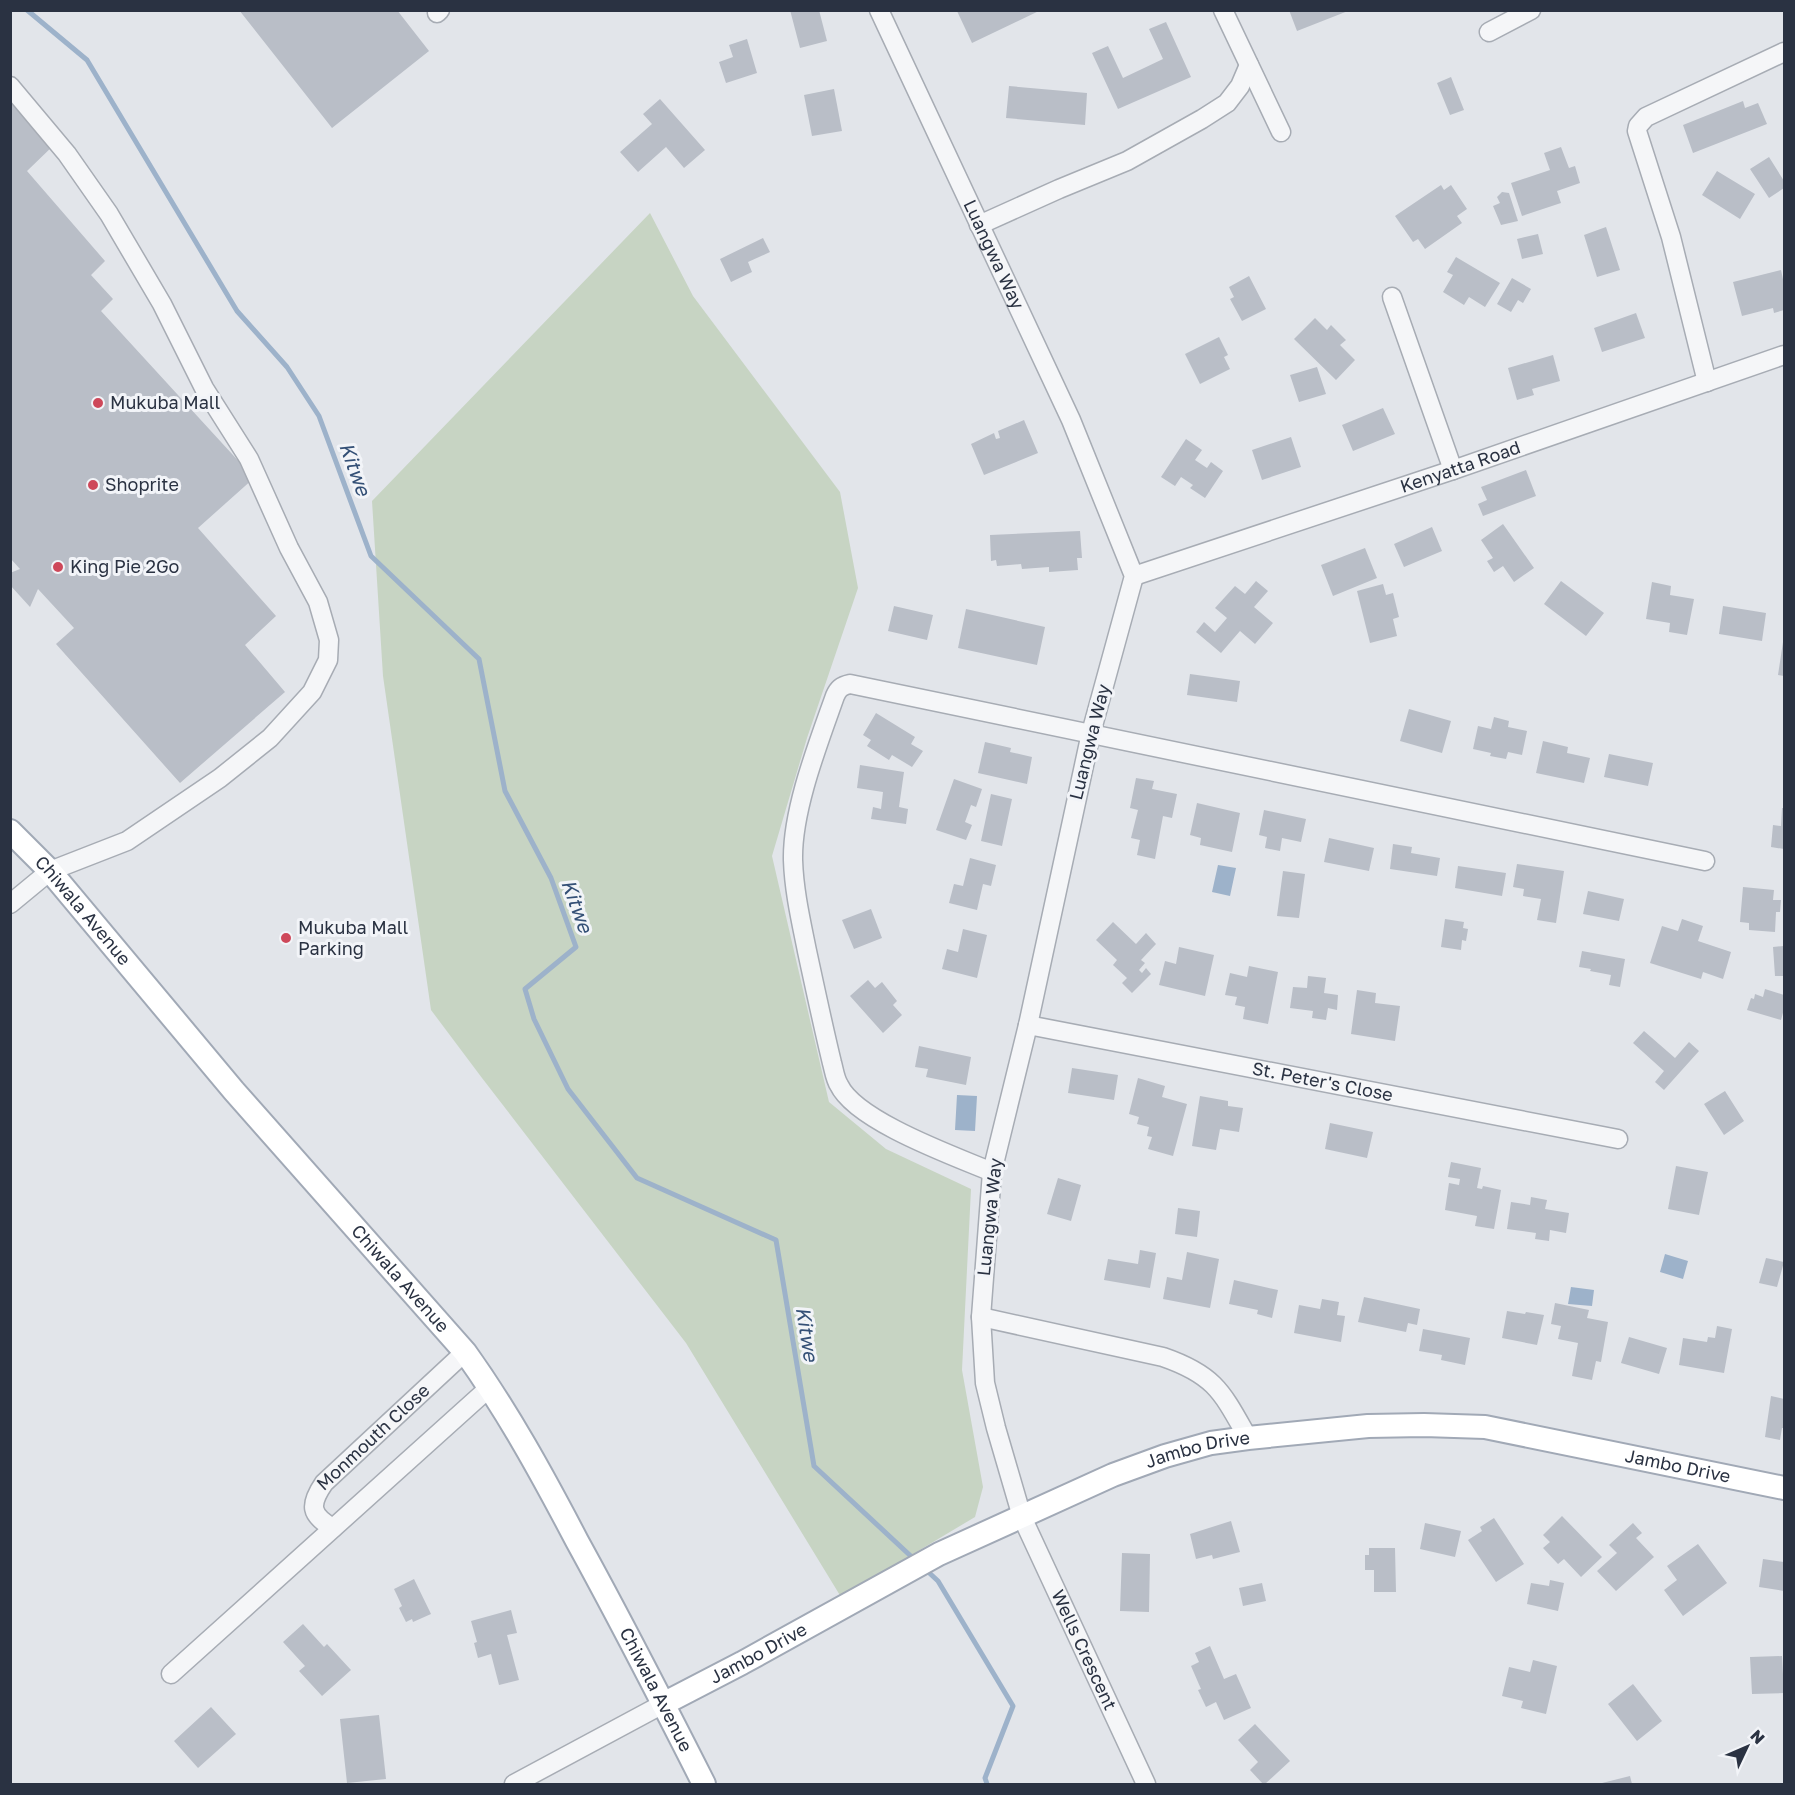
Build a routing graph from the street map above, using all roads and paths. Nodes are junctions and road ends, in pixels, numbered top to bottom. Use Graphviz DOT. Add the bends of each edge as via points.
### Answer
graph roads {
  1 [pos="879,10"];
  2 [pos="1223,10"];
  3 [pos="1531,10"];
  4 [pos="1489,32"];
  5 [pos="1785,52"];
  6 [pos="1249,65"];
  7 [pos="10,87"];
  8 [pos="1281,132"];
  9 [pos="980,225"];
  10 [pos="1392,297"];
  11 [pos="1785,355"];
  12 [pos="1707,382"];
  13 [pos="1453,470"];
  14 [pos="1134,576"];
  15 [pos="1091,733"];
  16 [pos="10,831"];
  17 [pos="1705,861"];
  18 [pos="50,871"];
  19 [pos="10,904"];
  20 [pos="1028,1025"];
  21 [pos="1618,1139"];
  22 [pos="992,1172"];
  23 [pos="981,1317"];
  24 [pos="465,1352"];
  25 [pos="490,1387"];
  26 [pos="1248,1438"];
  27 [pos="1785,1488"];
  28 [pos="1022,1517"];
  29 [pos="333,1528"];
  30 [pos="171,1674"];
  31 [pos="663,1704"];
  32 [pos="514,1785"];
  33 [pos="704,1785"];
  34 [pos="1146,1785"];
  1 -- 9 [label="street, Luangwa Way"];
  2 -- 6 [label="street"];
  3 -- 4 [label="street"];
  5 -- 12 [label="street" via="1646,117 1637,131 1671,237"];
  6 -- 8 [label="street"];
  6 -- 9 [label="street" via="1227,103 1202,119 1127,161"];
  7 -- 18 [label="street" via="67,154 109,214 162,304 204,387 249,459 318,602 329,640 328,660 312,692 270,738 220,778 127,841"];
  9 -- 14 [label="street, Luangwa Way" via="1071,420"];
  10 -- 13 [label="street"];
  11 -- 12 [label="street, Kenyatta Road"];
  12 -- 13 [label="street, Kenyatta Road"];
  13 -- 14 [label="street, Kenyatta Road"];
  14 -- 15 [label="street, Luangwa Way"];
  15 -- 17 [label="street"];
  15 -- 20 [label="street, Luangwa Way"];
  15 -- 22 [label="street" via="844,685 835,696 801,802 793,860 798,908 839,1086 867,1114"];
  16 -- 18 [label="main road, Chiwala Avenue"];
  18 -- 19 [label="street"];
  18 -- 24 [label="main road, Chiwala Avenue" via="234,1091"];
  20 -- 21 [label="street, St. Peter's Close"];
  20 -- 22 [label="street, Luangwa Way"];
  22 -- 23 [label="street, Luangwa Way"];
  23 -- 26 [label="street" via="1186,1365 1224,1395"];
  23 -- 28 [label="street, Luangwa Way" via="985,1383"];
  24 -- 25 [label="main road, Chiwala Avenue"];
  24 -- 29 [label="street, Monmouth Close" via="324,1483 313,1506 321,1521"];
  25 -- 29 [label="street"];
  25 -- 31 [label="main road, Chiwala Avenue" via="527,1447"];
  26 -- 27 [label="main road, Jambo Drive" via="1368,1426 1485,1427"];
  26 -- 28 [label="main road, Jambo Drive" via="1211,1443 1113,1474"];
  28 -- 31 [label="main road, Jambo Drive" via="939,1554"];
  28 -- 34 [label="street, Wells Crescent"];
  29 -- 30 [label="street"];
  31 -- 32 [label="street"];
  31 -- 33 [label="main road, Chiwala Avenue"];
}
